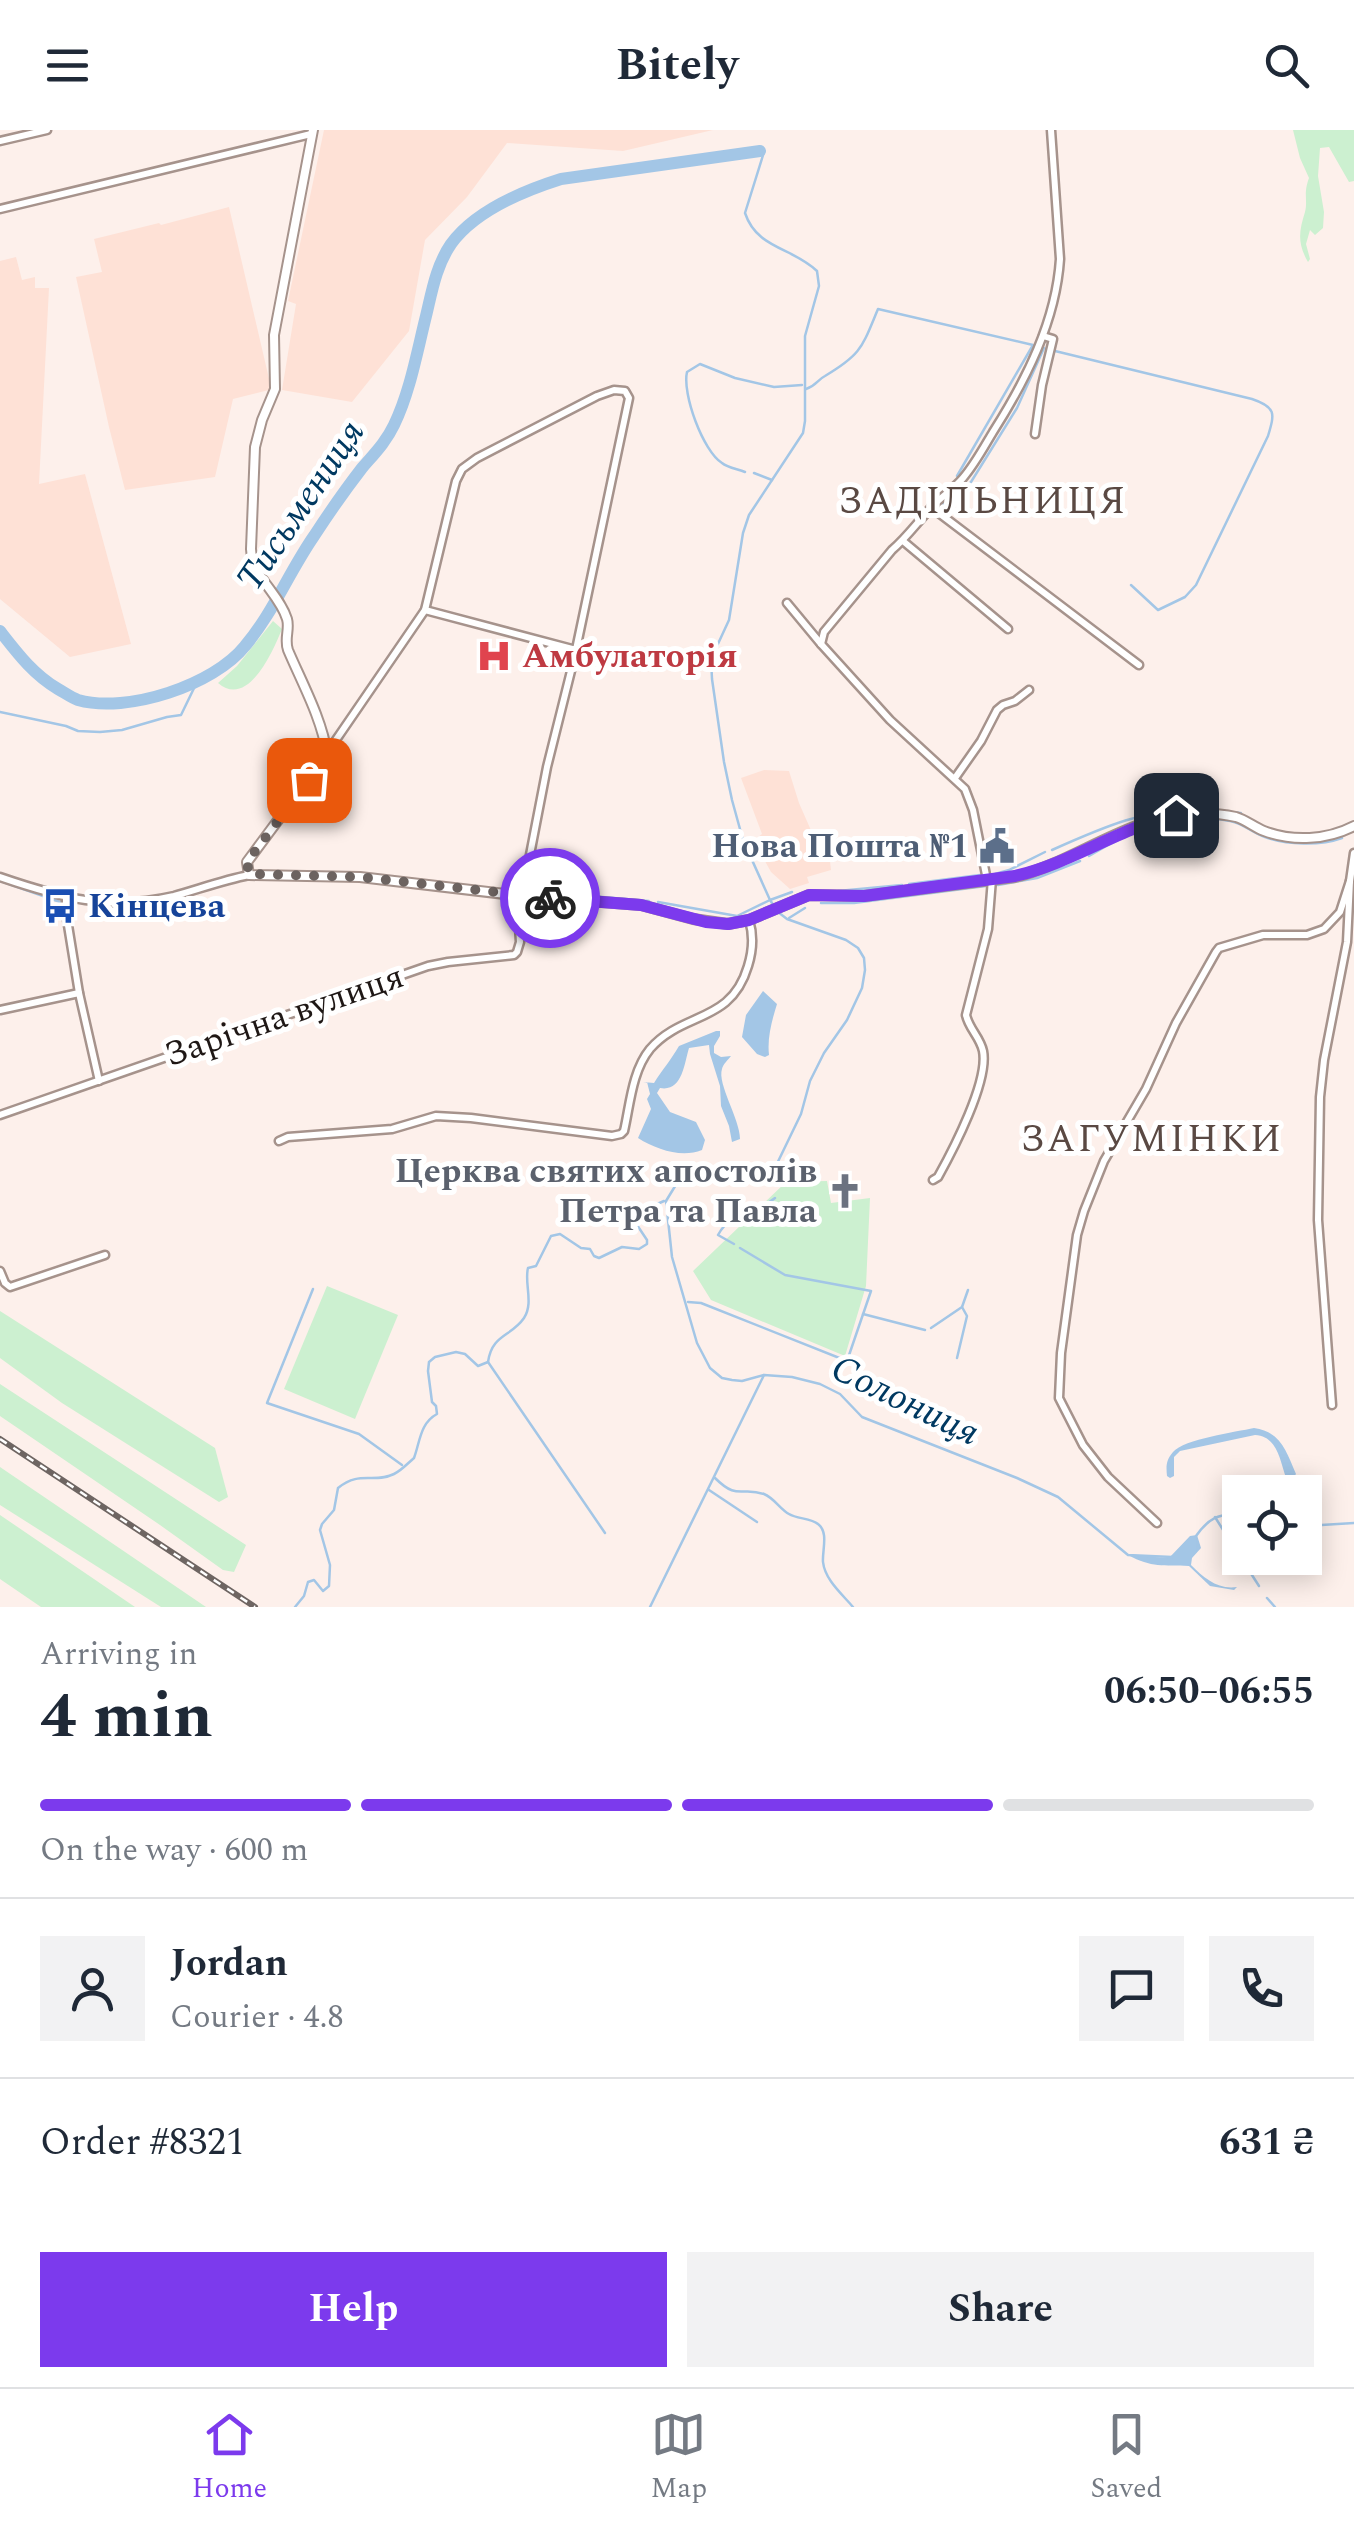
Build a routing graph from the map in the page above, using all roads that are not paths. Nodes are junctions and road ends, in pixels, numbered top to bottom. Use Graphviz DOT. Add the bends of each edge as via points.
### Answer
graph roads {
  1 [pos="47,130"];
  2 [pos="1051,130"];
  3 [pos="312,132"];
  4 [pos="0,141"];
  5 [pos="0,209"];
  6 [pos="1044,336"];
  7 [pos="1035,434"];
  8 [pos="932,506"];
  9 [pos="903,541"];
  10 [pos="787,602"];
  11 [pos="426,610"];
  12 [pos="1008,629"];
  13 [pos="820,644"];
  14 [pos="576,650"];
  15 [pos="1139,665"];
  16 [pos="1028,690"];
  17 [pos="326,754"];
  18 [pos="954,778"];
  19 [pos="1354,826"];
  20 [pos="1354,853"];
  21 [pos="249,874"];
  22 [pos="0,876"];
  23 [pos="989,880"];
  24 [pos="1350,881"];
  25 [pos="519,895"];
  26 [pos="66,898"];
  27 [pos="749,920"];
  28 [pos="79,994"];
  29 [pos="0,1010"];
  30 [pos="99,1081"];
  31 [pos="0,1114"];
  32 [pos="280,1141"];
  33 [pos="933,1180"];
  34 [pos="105,1255"];
  35 [pos="0,1270"];
  36 [pos="1332,1405"];
  37 [pos="1158,1523"];
  1 -- 4 [label="street"];
  2 -- 6 [label="street" via="1060,258"];
  3 -- 5 [label="street"];
  3 -- 17 [label="street" via="274,335 275,389 255,447 252,549 288,622 288,649"];
  6 -- 7 [label="street" via="1052,340"];
  6 -- 8 [label="street" via="968,472"];
  8 -- 9 [label="street"];
  8 -- 15 [label="street"];
  9 -- 12 [label="street"];
  9 -- 13 [label="street"];
  10 -- 13 [label="street"];
  11 -- 14 [label="street"];
  11 -- 14 [label="street" via="462,469 597,396 622,390 629,398"];
  11 -- 17 [label="street"];
  13 -- 18 [label="street"];
  14 -- 25 [label="street"];
  16 -- 18 [label="street" via="997,710"];
  17 -- 21 [label="street" via="247,862"];
  18 -- 23 [label="street" via="971,801"];
  19 -- 23 [label="street" via="1302,838 1267,832 1237,817 1176,815 1034,872"];
  20 -- 24 [label="street"];
  21 -- 25 [label="street" via="360,877"];
  21 -- 26 [label="street" via="151,900"];
  22 -- 26 [label="street"];
  23 -- 27 [label="street" via="864,896 814,894"];
  23 -- 33 [label="street" via="988,930 966,1015 983,1064 963,1131"];
  24 -- 36 [label="street" via="1347,942 1320,1097 1318,1220"];
  24 -- 37 [label="street" via="1340,912 1324,929 1219,948 1104,1161 1079,1226 1059,1398 1108,1477"];
  25 -- 27 [label="street" via="641,905 718,924"];
  25 -- 30 [label="street, Зарічна вулиця" via="514,955 428,966"];
  26 -- 28 [label="street"];
  27 -- 32 [label="street" via="752,947 740,986 719,1008 668,1034 644,1057 621,1134 436,1116 392,1129"];
  28 -- 29 [label="street"];
  28 -- 30 [label="street"];
  30 -- 31 [label="street, Зарічна вулиця"];
  34 -- 35 [label="street" via="10,1286"];
}
